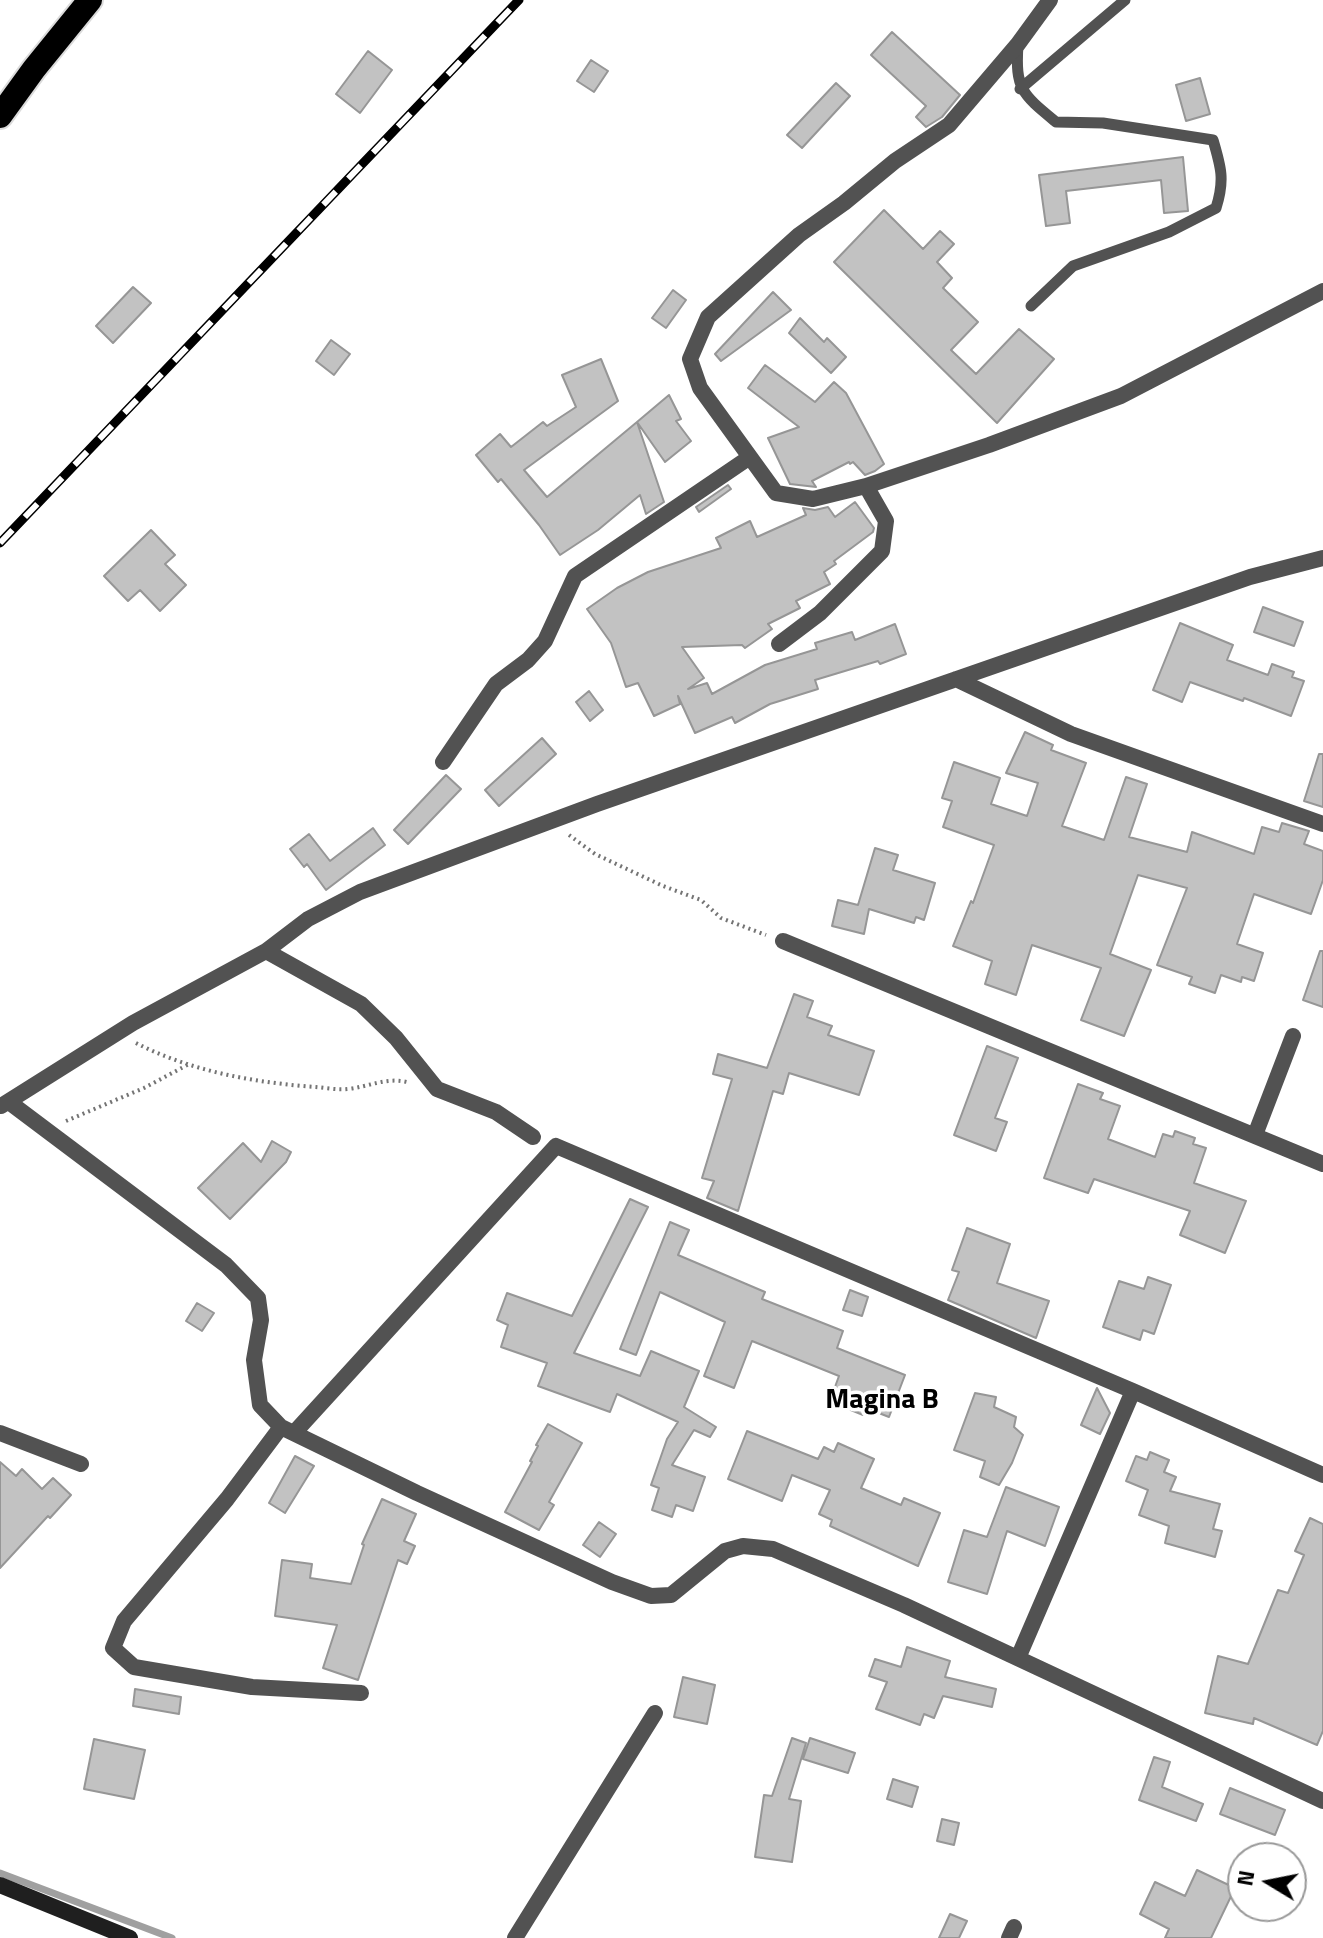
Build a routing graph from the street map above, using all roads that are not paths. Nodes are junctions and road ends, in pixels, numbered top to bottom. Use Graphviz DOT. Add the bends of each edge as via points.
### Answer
graph roads {
  1 [pos="90,0"];
  2 [pos="1050,0"];
  3 [pos="1125,0"];
  4 [pos="1018,44"];
  5 [pos="1020,89"];
  6 [pos="0,116"];
  7 [pos="1323,291"];
  8 [pos="1031,306"];
  9 [pos="750,457"];
  10 [pos="866,486"];
  11 [pos="1323,558"];
  12 [pos="779,644"];
  13 [pos="956,679"];
  14 [pos="443,762"];
  15 [pos="1323,824"];
  16 [pos="783,941"];
  17 [pos="266,951"];
  18 [pos="1293,1036"];
  19 [pos="4,1105"];
  20 [pos="1255,1135"];
  21 [pos="533,1137"];
  22 [pos="1323,1164"];
  23 [pos="1133,1391"];
  24 [pos="287,1430"];
  25 [pos="0,1433"];
  26 [pos="81,1464"];
  27 [pos="1323,1475"];
  28 [pos="1018,1658"];
  29 [pos="361,1693"];
  30 [pos="655,1713"];
  31 [pos="1323,1801"];
  32 [pos="0,1885"];
  33 [pos="130,1938"];
  34 [pos="515,1938"];
  1 -- 6 [label="highway"];
  2 -- 4 [label="street"];
  3 -- 5 [label="lane"];
  4 -- 5 [label="lane"];
  4 -- 9 [label="street" via="949,125 799,235 708,317 690,359 700,388"];
  5 -- 8 [label="lane" via="1056,122 1103,123 1213,140 1223,188 1216,208 1169,232 1073,266"];
  7 -- 10 [label="street" via="1121,396"];
  9 -- 10 [label="street" via="776,493 787,496 813,499"];
  9 -- 14 [label="street" via="575,576 545,641 496,684"];
  10 -- 12 [label="street" via="886,521 882,551 820,613"];
  11 -- 13 [label="street" via="1250,577"];
  13 -- 15 [label="street" via="1071,734"];
  13 -- 17 [label="street" via="360,892 308,919"];
  16 -- 20 [label="street"];
  17 -- 19 [label="street" via="117,1033"];
  17 -- 21 [label="street" via="361,1004 437,1089 496,1112"];
  18 -- 20 [label="street"];
  19 -- 24 [label="street" via="226,1265 258,1298 261,1320 254,1360 260,1405"];
  20 -- 22 [label="street"];
  23 -- 24 [label="street" via="556,1146"];
  23 -- 27 [label="street"];
  23 -- 28 [label="street"];
  24 -- 28 [label="street" via="651,1596 671,1595 725,1551 743,1546 773,1549"];
  24 -- 29 [label="street" via="124,1621 113,1648 134,1667 252,1687"];
  25 -- 26 [label="street"];
  28 -- 31 [label="street"];
  30 -- 34 [label="street"];
  32 -- 33 [label="street"];
}
